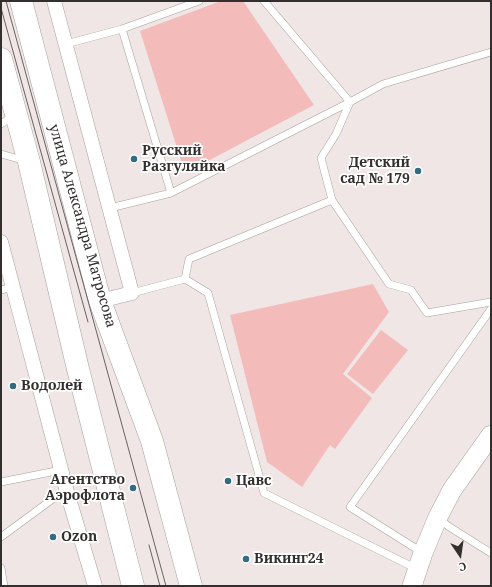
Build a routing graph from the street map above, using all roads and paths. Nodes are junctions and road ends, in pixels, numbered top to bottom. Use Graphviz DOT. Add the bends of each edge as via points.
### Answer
graph roads {
  1 [pos="21,1"];
  2 [pos="54,1"];
  3 [pos="199,1"];
  4 [pos="264,1"];
  5 [pos="122,29"];
  6 [pos="66,44"];
  7 [pos="491,52"];
  8 [pos="1,59"];
  9 [pos="350,102"];
  10 [pos="9,119"];
  11 [pos="1,154"];
  12 [pos="29,162"];
  13 [pos="171,192"];
  14 [pos="332,200"];
  15 [pos="110,208"];
  16 [pos="1,242"];
  17 [pos="185,279"];
  18 [pos="7,289"];
  19 [pos="132,293"];
  20 [pos="100,301"];
  21 [pos="491,302"];
  22 [pos="491,309"];
  23 [pos="491,435"];
  24 [pos="61,470"];
  25 [pos="1,480"];
  26 [pos="66,492"];
  27 [pos="438,517"];
  28 [pos="1,537"];
  29 [pos="491,553"];
  30 [pos="1,568"];
  31 [pos="417,569"];
  32 [pos="4,586"];
  33 [pos="95,586"];
  34 [pos="134,586"];
  35 [pos="191,586"];
  1 -- 20 [label="highway, улица Александра Матросова"];
  2 -- 6 [label="street"];
  3 -- 5 [label="lane"];
  4 -- 9 [label="lane"];
  5 -- 6 [label="lane"];
  5 -- 13 [label="lane"];
  6 -- 15 [label="street"];
  7 -- 9 [label="lane" via="383,84"];
  8 -- 10 [label="highway"];
  9 -- 13 [label="lane"];
  9 -- 14 [label="lane" via="336,134 321,158"];
  10 -- 12 [label="highway"];
  11 -- 12 [label="lane"];
  12 -- 34 [label="highway" via="78,369"];
  13 -- 15 [label="lane"];
  14 -- 17 [label="lane" via="189,259"];
  14 -- 21 [label="lane" via="389,284 411,290 427,313"];
  15 -- 19 [label="street"];
  16 -- 18 [label="street"];
  17 -- 19 [label="lane"];
  17 -- 31 [label="lane" via="208,293 264,494"];
  18 -- 24 [label="street"];
  19 -- 20 [label="street"];
  20 -- 35 [label="highway, улица Александра Матросова" via="152,441"];
  22 -- 31 [label="lane" via="350,507"];
  23 -- 27 [label="main road" via="452,490"];
  24 -- 25 [label="lane"];
  24 -- 26 [label="street"];
  26 -- 28 [label="lane"];
  26 -- 33 [label="street"];
  27 -- 29 [label="lane"];
  27 -- 31 [label="main road"];
  30 -- 32 [label="lane"];
}
